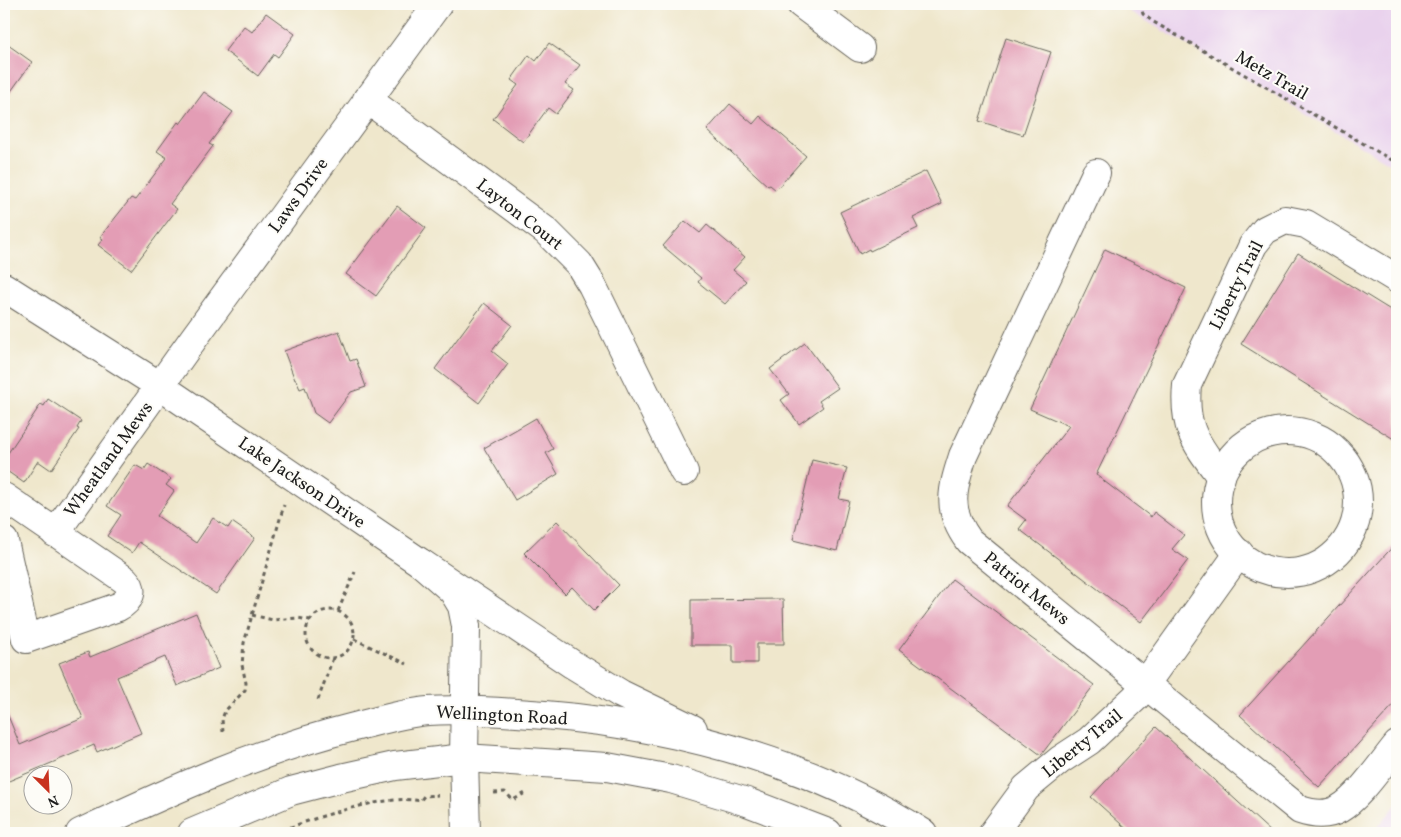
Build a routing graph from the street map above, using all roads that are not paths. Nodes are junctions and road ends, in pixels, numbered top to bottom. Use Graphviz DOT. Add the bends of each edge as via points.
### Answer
graph roads {
  1 [pos="438,4"];
  2 [pos="801,4"];
  3 [pos="860,48"];
  4 [pos="367,99"];
  5 [pos="1096,173"];
  6 [pos="1397,279"];
  7 [pos="4,287"];
  8 [pos="160,386"];
  9 [pos="684,472"];
  10 [pos="1221,477"];
  11 [pos="4,498"];
  12 [pos="55,532"];
  13 [pos="4,541"];
  14 [pos="1238,553"];
  15 [pos="421,563"];
  16 [pos="1145,684"];
  17 [pos="465,710"];
  18 [pos="1397,745"];
  19 [pos="730,748"];
  20 [pos="464,758"];
  21 [pos="80,833"];
  22 [pos="192,833"];
  23 [pos="466,833"];
  24 [pos="828,833"];
  25 [pos="924,833"];
  26 [pos="993,833"];
  1 -- 4 [label="street, Laws Drive"];
  2 -- 3 [label="street"];
  4 -- 8 [label="street, Laws Drive"];
  4 -- 9 [label="street, Layton Court" via="546,231 579,264"];
  5 -- 16 [label="street, Patriot Mews" via="963,456 952,494 961,530 969,541"];
  6 -- 10 [label="street, Liberty Trail" via="1306,224 1285,220 1265,230 1253,245 1187,385 1190,429 1199,448"];
  7 -- 8 [label="street, Lake Jackson Drive"];
  8 -- 12 [label="street, Wheatland Mews"];
  8 -- 15 [label="street, Lake Jackson Drive"];
  10 -- 14 [label="street" via="1217,513 1222,531"];
  10 -- 14 [label="street" via="1230,461 1258,437 1276,432 1295,432 1329,444 1352,473 1358,491 1354,527 1345,544 1316,567 1299,572 1280,572 1262,568"];
  11 -- 12 [label="street, Wheatland Mews"];
  12 -- 13 [label="street, Wheatland Mews" via="125,580 132,591 128,600 118,607 26,639"];
  14 -- 16 [label="street, Liberty Trail"];
  15 -- 17 [label="street, Lake Jackson Drive" via="453,591 462,606 467,650"];
  15 -- 19 [label="street" via="621,694"];
  16 -- 18 [label="street, Patriot Mews" via="1300,810 1314,814 1338,810 1349,801"];
  16 -- 26 [label="street, Liberty Trail" via="1136,697 1089,741 1026,788"];
  17 -- 19 [label="street, Wellington Road" via="557,715 622,724"];
  17 -- 20 [label="street, Lake Jackson Drive"];
  17 -- 21 [label="street, Wellington Road" via="428,711 394,717 314,737 234,764"];
  19 -- 25 [label="street, Wellington Road" via="834,785 892,813"];
  20 -- 22 [label="street" via="395,766 291,791"];
  20 -- 23 [label="street, Lake Jackson Drive"];
  20 -- 24 [label="street" via="607,767 671,779 747,802"];
}
